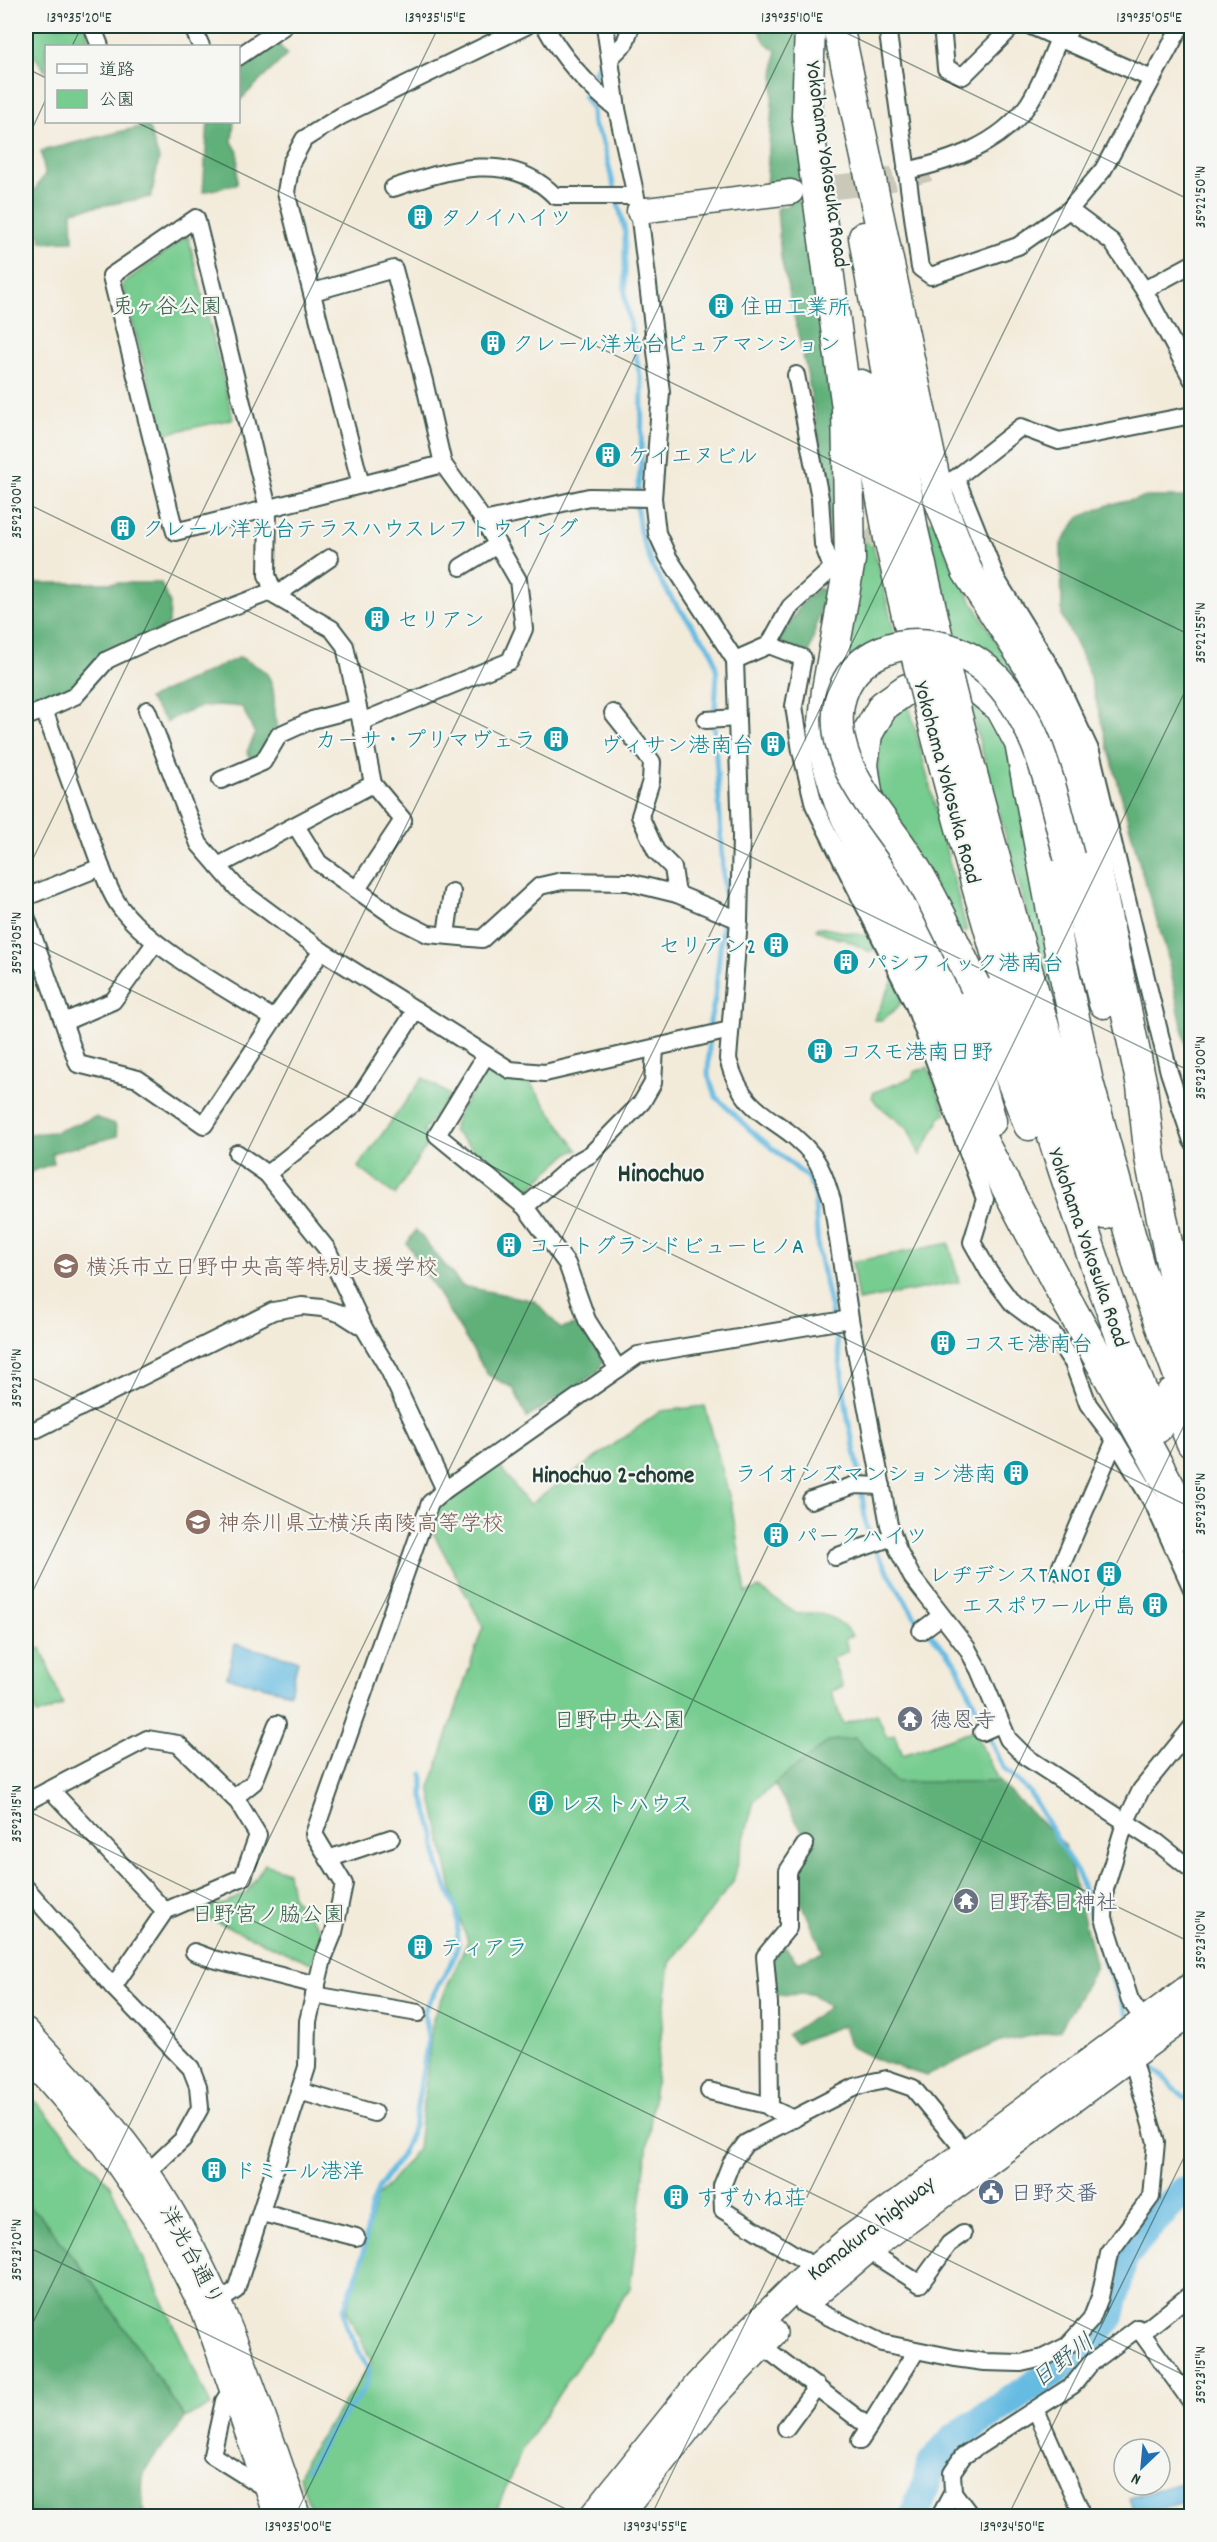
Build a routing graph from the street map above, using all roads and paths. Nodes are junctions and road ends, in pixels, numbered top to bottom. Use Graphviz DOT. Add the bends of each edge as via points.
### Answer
graph roads {
  1 [pos="92,26"];
  2 [pos="192,26"];
  3 [pos="285,26"];
  4 [pos="526,26"];
  5 [pos="545,26"];
  6 [pos="605,26"];
  7 [pos="631,26"];
  8 [pos="810,26"];
  9 [pos="837,26"];
  10 [pos="887,26"];
  11 [pos="942,26"];
  12 [pos="1013,26"];
  13 [pos="1031,26"];
  14 [pos="1181,26"];
  15 [pos="1064,31"];
  16 [pos="100,45"];
  17 [pos="201,45"];
  18 [pos="240,56"];
  19 [pos="610,57"];
  20 [pos="1152,79"];
  21 [pos="617,109"];
  22 [pos="906,171"];
  23 [pos="393,188"];
  24 [pos="791,192"];
  25 [pos="633,201"];
  26 [pos="1069,210"];
  27 [pos="1191,264"];
  28 [pos="1144,290"];
  29 [pos="313,292"];
  30 [pos="796,375"];
  31 [pos="1191,378"];
  32 [pos="1191,415"];
  33 [pos="443,464"];
  34 [pos="361,485"];
  35 [pos="651,498"];
  36 [pos="268,508"];
  37 [pos="484,521"];
  38 [pos="497,545"];
  39 [pos="330,558"];
  40 [pos="461,567"];
  41 [pos="274,593"];
  42 [pos="769,645"];
  43 [pos="723,651"];
  44 [pos="930,659"];
  45 [pos="44,710"];
  46 [pos="147,710"];
  47 [pos="613,713"];
  48 [pos="359,715"];
  49 [pos="26,717"];
  50 [pos="732,719"];
  51 [pos="706,720"];
  52 [pos="221,780"];
  53 [pos="374,784"];
  54 [pos="296,826"];
  55 [pos="218,866"];
  56 [pos="101,867"];
  57 [pos="357,889"];
  58 [pos="453,892"];
  59 [pos="677,894"];
  60 [pos="26,897"];
  61 [pos="26,916"];
  62 [pos="736,919"];
  63 [pos="446,936"];
  64 [pos="155,943"];
  65 [pos="322,951"];
  66 [pos="417,1010"];
  67 [pos="274,1019"];
  68 [pos="64,1022"];
  69 [pos="725,1032"];
  70 [pos="654,1048"];
  71 [pos="486,1055"];
  72 [pos="1191,1141"];
  73 [pos="237,1153"];
  74 [pos="1150,1158"];
  75 [pos="267,1174"];
  76 [pos="1005,1183"];
  77 [pos="525,1207"];
  78 [pos="1121,1271"];
  79 [pos="847,1319"];
  80 [pos="364,1328"];
  81 [pos="1191,1368"];
  82 [pos="618,1369"];
  83 [pos="1191,1411"];
  84 [pos="37,1429"];
  85 [pos="1115,1440"];
  86 [pos="1191,1443"];
  87 [pos="877,1486"];
  88 [pos="445,1490"];
  89 [pos="811,1500"];
  90 [pos="1191,1511"];
  91 [pos="1191,1537"];
  92 [pos="882,1541"];
  93 [pos="835,1557"];
  94 [pos="1059,1571"];
  95 [pos="1191,1589"];
  96 [pos="277,1724"];
  97 [pos="1191,1727"];
  98 [pos="50,1789"];
  99 [pos="234,1798"];
  100 [pos="26,1802"];
  101 [pos="1125,1823"];
  102 [pos="391,1838"];
  103 [pos="805,1845"];
  104 [pos="328,1859"];
  105 [pos="1191,1870"];
  106 [pos="26,1888"];
  107 [pos="165,1911"];
  108 [pos="194,1952"];
  109 [pos="1191,1986"];
  110 [pos="113,1987"];
  111 [pos="316,1990"];
  112 [pos="1191,2011"];
  113 [pos="418,2013"];
  114 [pos="26,2030"];
  115 [pos="1141,2037"];
  116 [pos="26,2055"];
  117 [pos="299,2091"];
  118 [pos="709,2091"];
  119 [pos="770,2106"];
  120 [pos="374,2113"];
  121 [pos="794,2119"];
  122 [pos="966,2152"];
  123 [pos="146,2174"];
  124 [pos="262,2213"];
  125 [pos="963,2234"];
  126 [pos="356,2237"];
  127 [pos="867,2250"];
  128 [pos="816,2268"];
  129 [pos="1191,2293"];
  130 [pos="802,2304"];
  131 [pos="212,2307"];
  132 [pos="1142,2333"];
  133 [pos="761,2345"];
  134 [pos="1067,2346"];
  135 [pos="916,2351"];
  136 [pos="1090,2364"];
  137 [pos="817,2386"];
  138 [pos="231,2390"];
  139 [pos="1191,2403"];
  140 [pos="1036,2410"];
  141 [pos="786,2428"];
  142 [pos="267,2490"];
  143 [pos="953,2492"];
  144 [pos="1079,2507"];
  145 [pos="277,2517"];
  146 [pos="298,2517"];
  147 [pos="593,2517"];
  148 [pos="618,2517"];
  149 [pos="940,2517"];
  150 [pos="971,2517"];
  1 -- 16 [label="street"];
  2 -- 17 [label="street"];
  3 -- 18 [label="street"];
  4 -- 29 [label="street" via="341,116 304,139 291,163 286,192"];
  5 -- 21 [label="street" via="557,49"];
  6 -- 19 [label="street"];
  7 -- 19 [label="street" via="625,43"];
  8 -- 44 [label="highway, Yokohama Yokosuka Road" via="828,172 889,538"];
  8 -- 76 [label="highway" via="807,116 847,408 850,560 827,690 822,744 839,801 934,1011 969,1116"];
  9 -- 44 [label="highway, Yokohama Yokosuka Road" via="853,172 913,531"];
  9 -- 74 [label="highway" via="939,499 967,571 1040,683 1071,749 1142,1086"];
  10 -- 22 [label="street"];
  11 -- 12 [label="street" via="946,68 963,76"];
  13 -- 15 [label="street"];
  14 -- 20 [label="street"];
  15 -- 20 [label="street"];
  15 -- 22 [label="street" via="1026,106 1004,130 964,153"];
  19 -- 21 [label="street"];
  20 -- 26 [label="street" via="1103,170"];
  21 -- 25 [label="street"];
  22 -- 26 [label="street" via="920,268 931,276 1018,246"];
  23 -- 25 [label="street" via="474,167 501,167 542,182 555,196 604,195"];
  24 -- 25 [label="street"];
  25 -- 35 [label="street" via="661,392"];
  26 -- 28 [label="street" via="1112,242"];
  27 -- 28 [label="street"];
  28 -- 31 [label="street"];
  29 -- 33 [label="street" via="394,269"];
  29 -- 34 [label="street"];
  30 -- 42 [label="street" via="820,498 823,544 835,565 790,607"];
  32 -- 72 [label="street" via="1059,441 1021,427 952,480 997,580 1053,671 1091,752 1169,1072"];
  33 -- 34 [label="street"];
  33 -- 37 [label="street"];
  34 -- 36 [label="street"];
  35 -- 37 [label="street" via="589,497"];
  35 -- 43 [label="street" via="657,532 668,557"];
  36 -- 36 [label="street" via="176,532 111,276 196,218"];
  36 -- 41 [label="street" via="267,575"];
  37 -- 38 [label="street"];
  38 -- 40 [label="street"];
  38 -- 48 [label="street" via="518,580 522,610 524,629 510,661"];
  39 -- 41 [label="street"];
  41 -- 45 [label="street" via="172,630 107,660 75,696"];
  41 -- 48 [label="street" via="332,629 345,646"];
  42 -- 43 [label="street"];
  42 -- 85 [label="street" via="803,658 794,706 814,805 914,1005 985,1199 972,1242 1014,1304 1053,1334 1073,1363 1088,1404"];
  43 -- 50 [label="street"];
  44 -- 78 [label="highway, Yokohama Yokosuka Road, bridge" via="942,709 988,841"];
  45 -- 49 [label="street"];
  45 -- 56 [label="street"];
  46 -- 55 [label="street" via="199,844"];
  47 -- 59 [label="street" via="652,762 651,782 640,816 656,851 673,868"];
  48 -- 52 [label="street" via="312,720 279,735 263,762"];
  48 -- 53 [label="street"];
  50 -- 51 [label="street"];
  50 -- 62 [label="street" via="741,837"];
  53 -- 54 [label="street"];
  53 -- 57 [label="street" via="403,820"];
  54 -- 55 [label="street"];
  54 -- 57 [label="street" via="320,863"];
  55 -- 65 [label="street" via="237,888"];
  56 -- 60 [label="street"];
  56 -- 64 [label="street" via="123,911"];
  57 -- 63 [label="street" via="399,919 428,934"];
  58 -- 63 [label="street"];
  59 -- 62 [label="street"];
  59 -- 63 [label="street" via="628,882 562,880 540,886 483,939"];
  61 -- 68 [label="street"];
  62 -- 69 [label="street"];
  64 -- 67 [label="street"];
  64 -- 68 [label="street" via="113,1001"];
  65 -- 66 [label="street"];
  65 -- 67 [label="street"];
  66 -- 71 [label="street"];
  66 -- 75 [label="street" via="355,1104"];
  67 -- 68 [label="street" via="204,1125 138,1079 78,1064"];
  69 -- 70 [label="street"];
  69 -- 79 [label="street" via="734,1081 744,1099 812,1155 822,1170 832,1200"];
  70 -- 71 [label="street" via="545,1073 510,1070"];
  70 -- 77 [label="street" via="653,1083 642,1102 591,1154 575,1163"];
  71 -- 77 [label="street" via="437,1135"];
  73 -- 75 [label="street"];
  74 -- 78 [label="highway, bridge" via="1126,1093 1042,756 1025,720 989,672 972,659 952,650 914,643 880,650 864,660 844,684 838,718 842,748 854,776 932,898 975,986 1056,1194"];
  74 -- 81 [label="highway"];
  75 -- 80 [label="street" via="327,1249"];
  76 -- 78 [label="highway" via="955,992 868,799 863,765 867,734 883,705 907,689 943,684 978,689 1001,708 1020,743"];
  76 -- 91 [label="highway" via="1170,1486"];
  77 -- 82 [label="street" via="567,1264 587,1320"];
  78 -- 83 [label="highway"];
  78 -- 86 [label="highway, Yokohama Yokosuka Road"];
  78 -- 90 [label="highway, Yokohama Yokosuka Road" via="1143,1395"];
  79 -- 82 [label="street" via="638,1355"];
  79 -- 87 [label="street"];
  80 -- 84 [label="street" via="342,1314 322,1308 302,1306 273,1311"];
  80 -- 88 [label="street" via="390,1370"];
  82 -- 88 [label="street"];
  85 -- 94 [label="street"];
  85 -- 95 [label="street" via="1154,1505"];
  87 -- 89 [label="street" via="855,1485"];
  87 -- 92 [label="street"];
  88 -- 104 [label="street" via="430,1503 422,1518 314,1834"];
  92 -- 93 [label="street"];
  92 -- 101 [label="street" via="912,1577 932,1623 967,1648 979,1670 993,1727 1026,1757"];
  96 -- 99 [label="street" via="254,1782"];
  97 -- 101 [label="street" via="1141,1790"];
  98 -- 99 [label="street" via="147,1739 178,1744"];
  98 -- 100 [label="street"];
  98 -- 107 [label="street"];
  99 -- 107 [label="street" via="258,1835 243,1877"];
  101 -- 105 [label="street"];
  101 -- 115 [label="street" via="1106,1888 1104,1918"];
  102 -- 104 [label="street"];
  103 -- 119 [label="street" via="788,1871 788,1928 765,1956"];
  104 -- 111 [label="street" via="344,1884"];
  106 -- 110 [label="street"];
  107 -- 110 [label="street"];
  108 -- 111 [label="street"];
  109 -- 115 [label="main road, Kamakura highway"];
  110 -- 123 [label="street" via="179,2053 198,2086 200,2108 183,2139"];
  111 -- 113 [label="street"];
  111 -- 117 [label="street" via="308,2021 307,2067"];
  112 -- 115 [label="main road, Kamakura highway"];
  114 -- 123 [label="street, 洋光台通り" via="95,2104"];
  115 -- 122 [label="main road, Kamakura highway"];
  115 -- 127 [label="main road, Kamakura highway"];
  115 -- 134 [label="street" via="1156,2142 1151,2197 1108,2254 1100,2297 1090,2320"];
  116 -- 131 [label="street, 洋光台通り" via="104,2144"];
  117 -- 120 [label="street"];
  117 -- 124 [label="street"];
  118 -- 119 [label="street"];
  119 -- 121 [label="street"];
  121 -- 122 [label="street" via="855,2087 887,2079 914,2088"];
  121 -- 128 [label="street" via="741,2149 722,2186 723,2210"];
  122 -- 128 [label="main road, Kamakura highway"];
  123 -- 131 [label="street, 洋光台通り" via="198,2256"];
  124 -- 126 [label="street"];
  124 -- 131 [label="street" via="236,2290"];
  125 -- 127 [label="street" via="949,2244 920,2284"];
  127 -- 130 [label="main road, Kamakura highway"];
  128 -- 147 [label="main road, Kamakura highway" via="697,2386"];
  129 -- 132 [label="street"];
  130 -- 133 [label="main road, Kamakura highway"];
  130 -- 135 [label="street" via="882,2343"];
  131 -- 138 [label="street"];
  131 -- 146 [label="street, 洋光台通り"];
  132 -- 136 [label="street" via="1138,2328"];
  132 -- 139 [label="street"];
  133 -- 137 [label="street"];
  133 -- 148 [label="main road, Kamakura highway" via="710,2401"];
  134 -- 135 [label="street" via="1021,2363 984,2362"];
  134 -- 136 [label="street"];
  135 -- 137 [label="street" via="864,2434"];
  136 -- 140 [label="street" via="1073,2385"];
  137 -- 141 [label="street"];
  138 -- 142 [label="street"];
  138 -- 142 [label="street" via="224,2401 212,2455"];
  140 -- 143 [label="street" via="963,2456 952,2472"];
  140 -- 144 [label="street"];
  142 -- 145 [label="street"];
  143 -- 149 [label="street"];
  143 -- 150 [label="street"];
}
